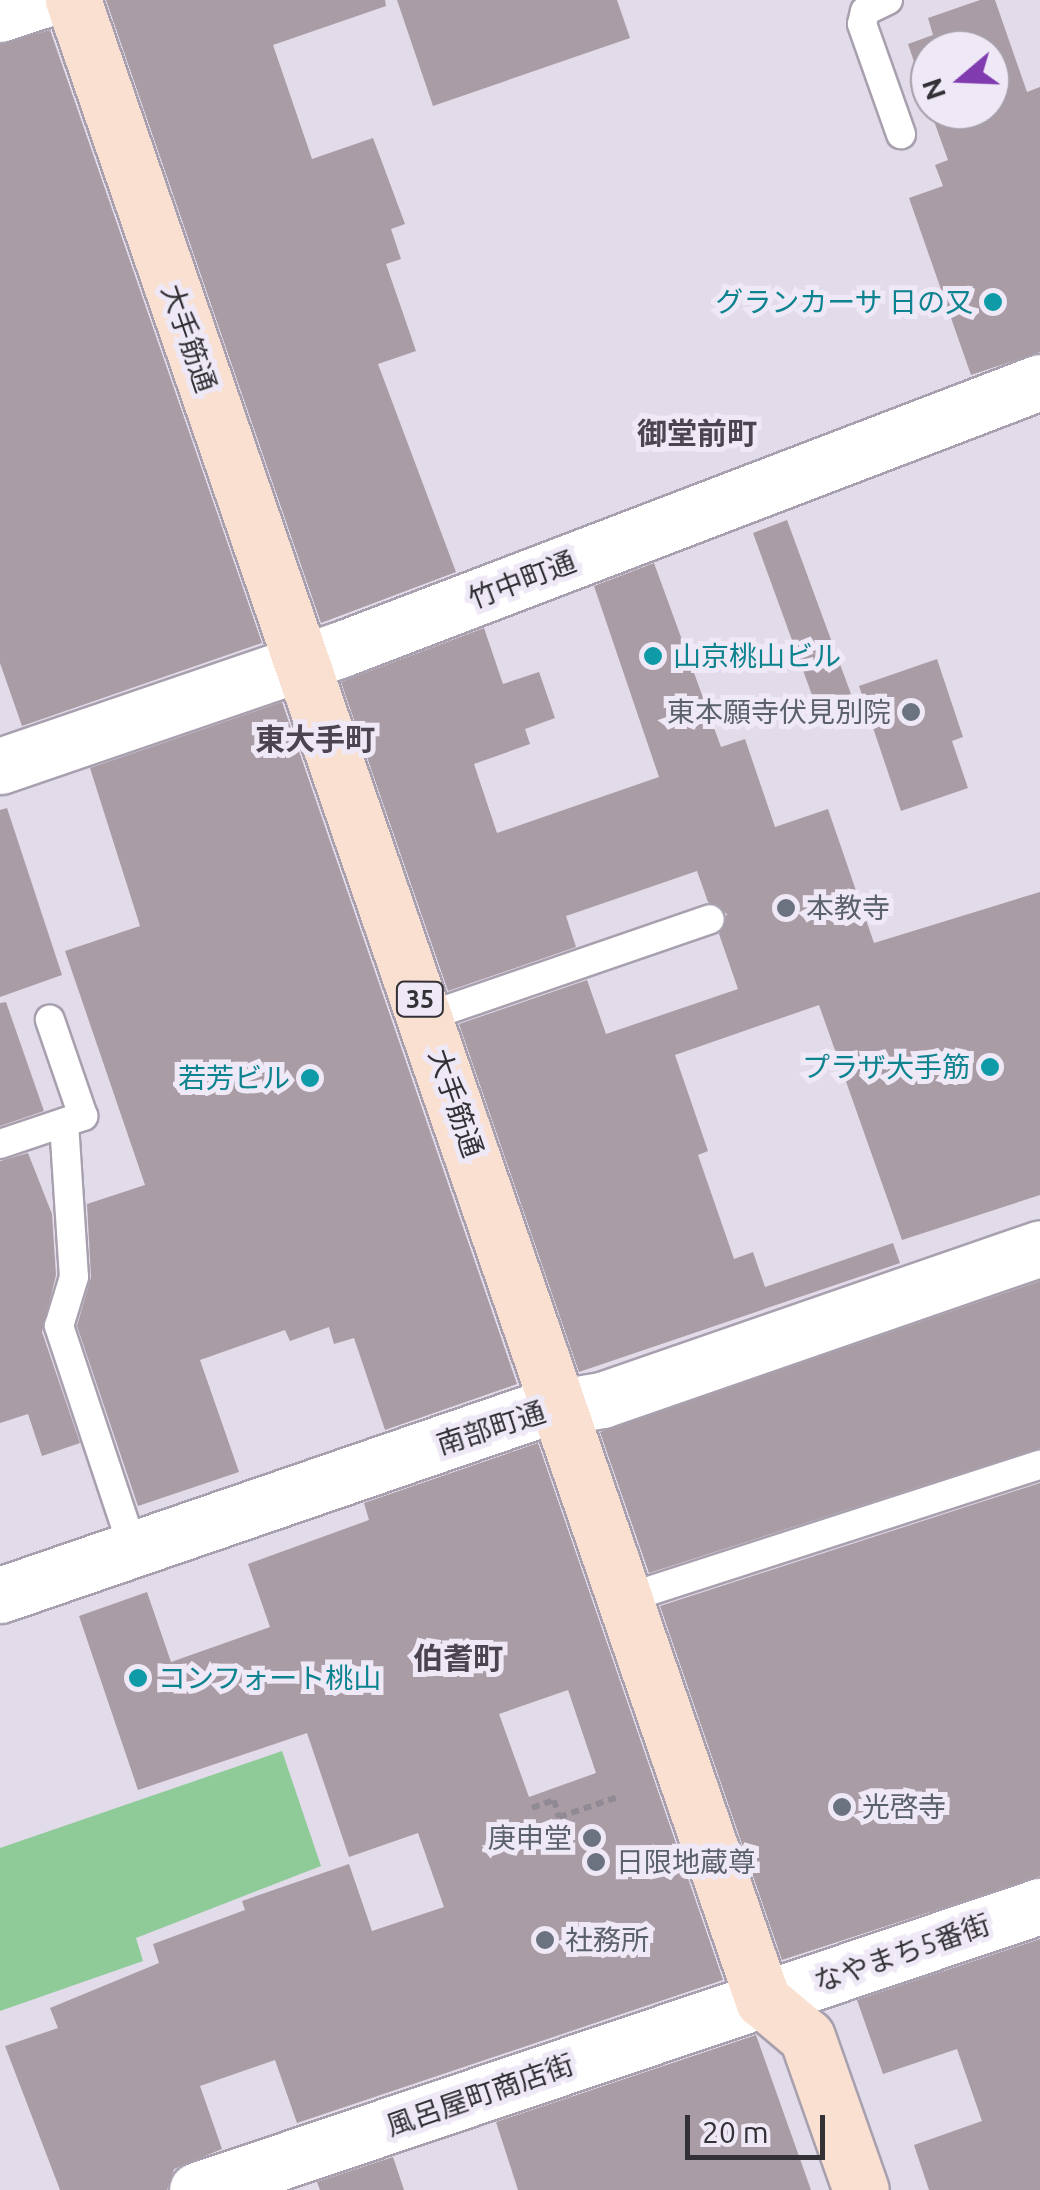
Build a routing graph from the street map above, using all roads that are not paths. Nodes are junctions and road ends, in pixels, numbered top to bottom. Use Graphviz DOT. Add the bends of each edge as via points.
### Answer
graph roads {
  1 [pos="42,0"];
  2 [pos="73,0"];
  3 [pos="888,0"];
  4 [pos="0,14"];
  5 [pos="902,134"];
  6 [pos="1040,382"];
  7 [pos="301,664"];
  8 [pos="0,766"];
  9 [pos="710,918"];
  10 [pos="426,1017"];
  11 [pos="50,1020"];
  12 [pos="64,1123"];
  13 [pos="0,1144"];
  14 [pos="1040,1248"];
  15 [pos="560,1406"];
  16 [pos="1040,1464"];
  17 [pos="134,1551"];
  18 [pos="1,1590"];
  19 [pos="624,1599"];
  20 [pos="1040,1906"];
  21 [pos="764,2000"];
  22 [pos="197,2190"];
  23 [pos="860,2190"];
  1 -- 4 [label="street"];
  2 -- 7 [label="main road, 大手筋通 / 35"];
  3 -- 5 [label="lane" via="865,11 862,24"];
  6 -- 7 [label="street, 竹中町通"];
  7 -- 8 [label="street, 竹中町通"];
  7 -- 10 [label="main road, 大手筋通 / 35"];
  9 -- 10 [label="lane"];
  10 -- 15 [label="main road, 大手筋通 / 35"];
  11 -- 12 [label="lane" via="83,1116"];
  12 -- 13 [label="lane"];
  12 -- 17 [label="lane" via="74,1277 59,1326"];
  14 -- 15 [label="street, 南部町通" via="602,1400"];
  15 -- 17 [label="street, 南部町通"];
  15 -- 19 [label="main road, 大手筋通 / 35"];
  16 -- 19 [label="lane"];
  17 -- 18 [label="street, 南部町通"];
  19 -- 21 [label="main road, 大手筋通 / 35"];
  20 -- 21 [label="street, なやまち5番街"];
  21 -- 22 [label="street, 風呂屋町商店街"];
  21 -- 23 [label="main road, 大手筋通 / 35" via="806,2037"];
}
